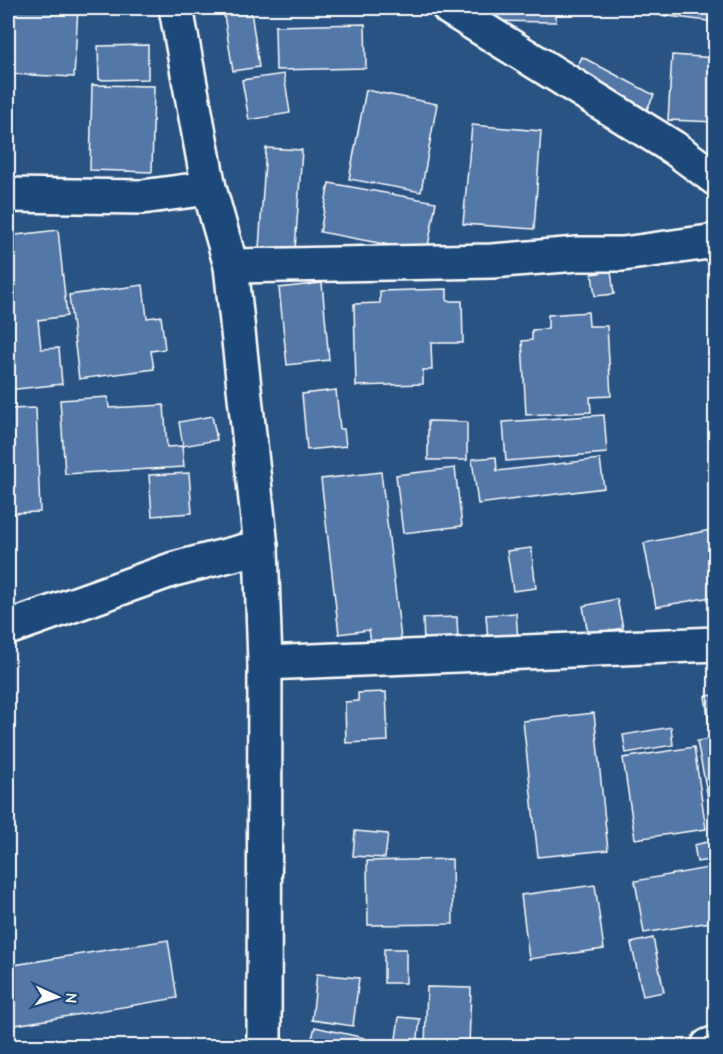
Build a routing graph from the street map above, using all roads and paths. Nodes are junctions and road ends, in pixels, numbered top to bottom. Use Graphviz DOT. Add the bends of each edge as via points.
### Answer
graph roads {
  1 [pos="176,8"];
  2 [pos="449,8"];
  3 [pos="716,179"];
  4 [pos="209,188"];
  5 [pos="8,195"];
  6 [pos="716,241"];
  7 [pos="231,266"];
  8 [pos="261,547"];
  9 [pos="8,628"];
  10 [pos="716,644"];
  11 [pos="265,663"];
  12 [pos="716,1043"];
  13 [pos="264,1047"];
  14 [pos="708,1047"];
  1 -- 4 [label="street"];
  2 -- 3 [label="street" via="674,148"];
  4 -- 5 [label="street" via="141,196"];
  4 -- 7 [label="street"];
  6 -- 7 [label="street" via="623,254 492,261"];
  7 -- 8 [label="street"];
  8 -- 9 [label="street" via="174,569"];
  8 -- 11 [label="street"];
  10 -- 11 [label="street"];
  11 -- 13 [label="street"];
  12 -- 14 [label="street"];
}
